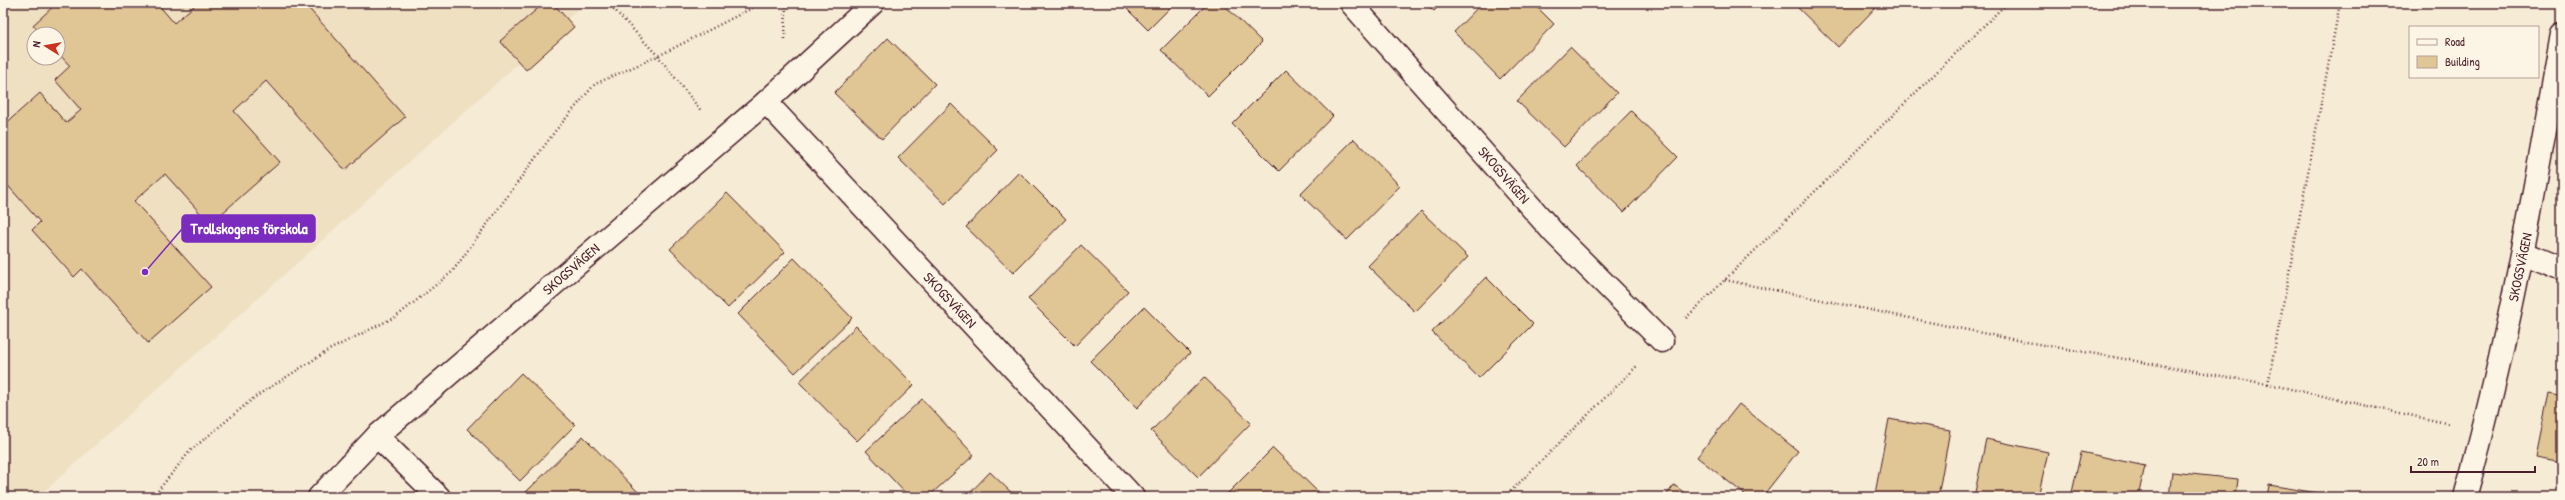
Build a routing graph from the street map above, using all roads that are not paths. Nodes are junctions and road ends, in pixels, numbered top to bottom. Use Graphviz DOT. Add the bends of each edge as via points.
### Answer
graph roads {
  1 [pos="873,3"];
  2 [pos="1351,3"];
  3 [pos="2562,34"];
  4 [pos="766,102"];
  5 [pos="2523,253"];
  6 [pos="2562,269"];
  7 [pos="1662,342"];
  8 [pos="377,436"];
  9 [pos="319,497"];
  10 [pos="438,497"];
  11 [pos="1133,497"];
  12 [pos="2465,497"];
  1 -- 4 [label="street, SKOGSVÄGEN"];
  2 -- 7 [label="street, SKOGSVÄGEN" via="1554,233"];
  3 -- 5 [label="street, SKOGSVÄGEN"];
  4 -- 8 [label="street, SKOGSVÄGEN"];
  4 -- 11 [label="street, SKOGSVÄGEN"];
  5 -- 6 [label="street"];
  5 -- 12 [label="street, SKOGSVÄGEN" via="2484,431"];
  8 -- 9 [label="street, SKOGSVÄGEN"];
  8 -- 10 [label="street"];
}
